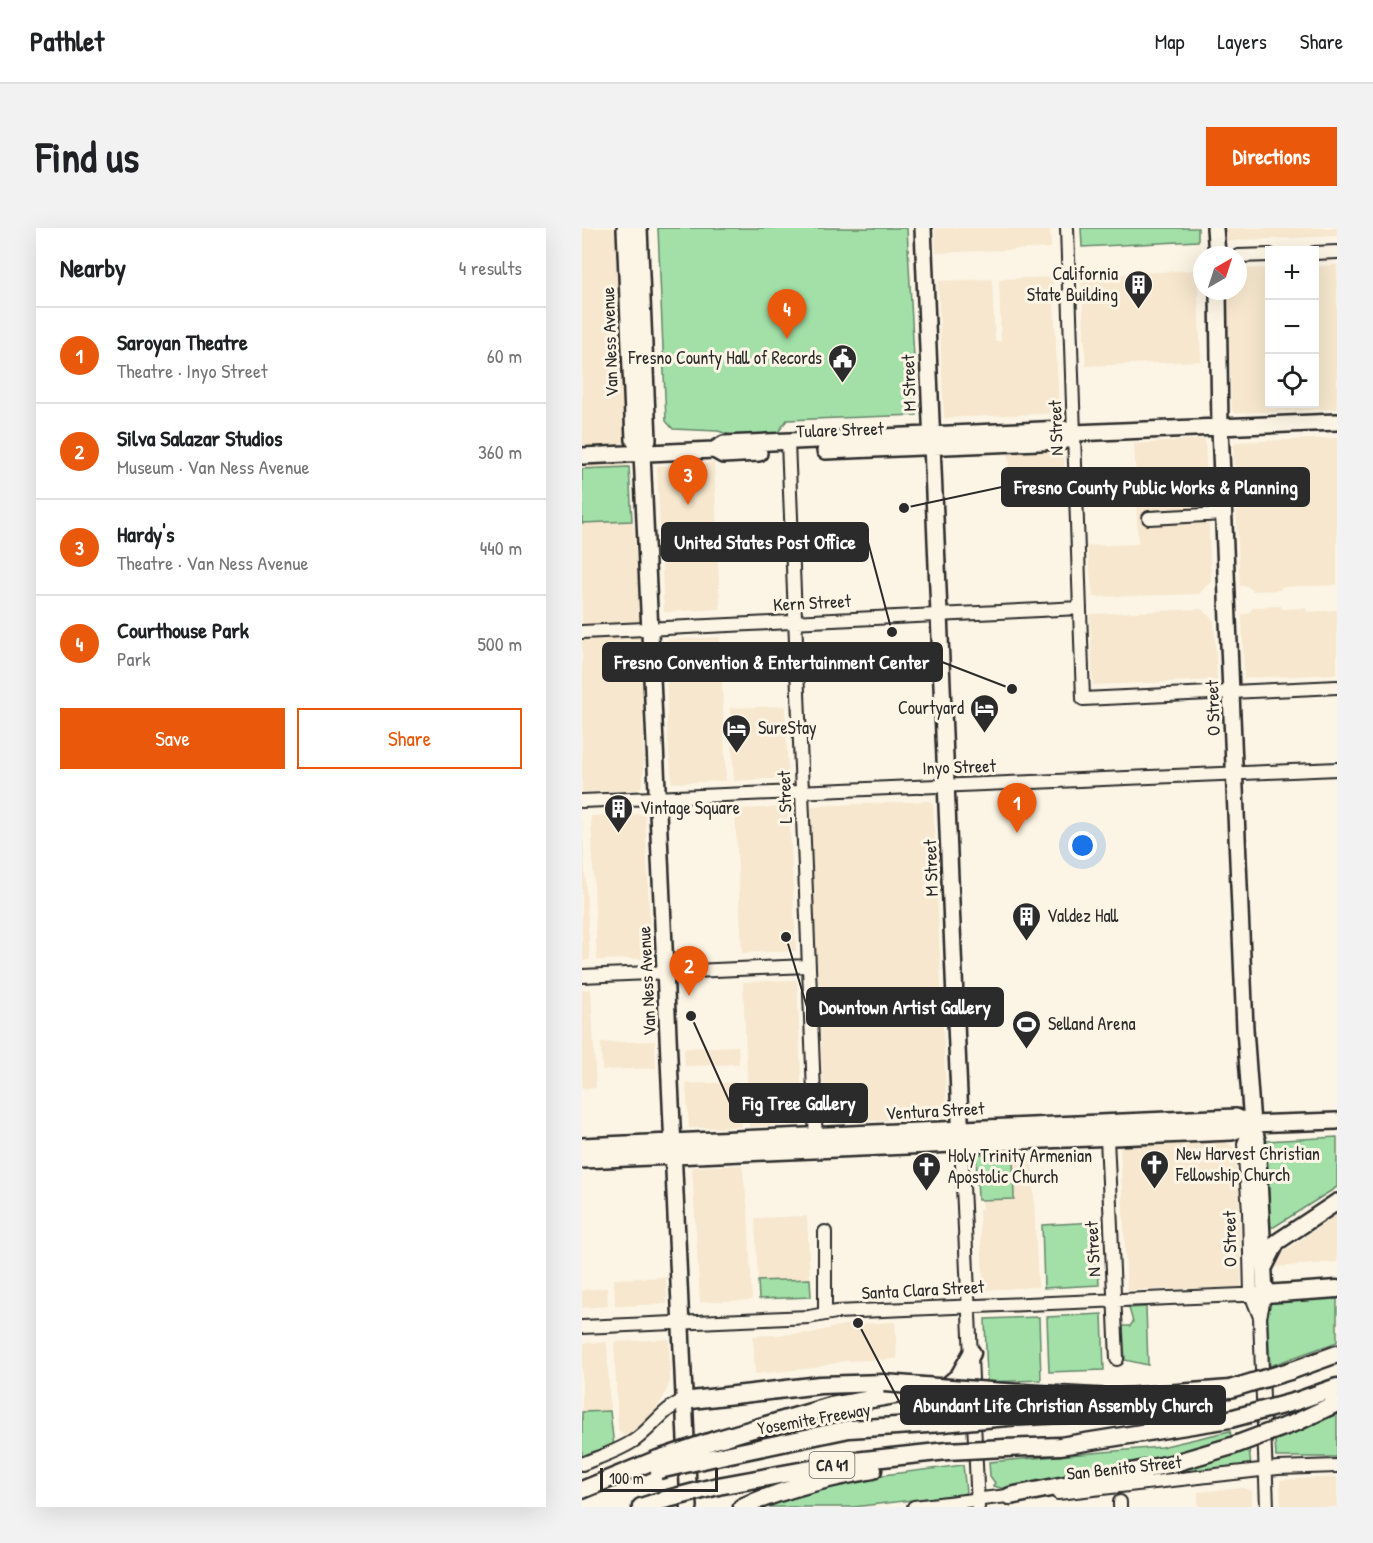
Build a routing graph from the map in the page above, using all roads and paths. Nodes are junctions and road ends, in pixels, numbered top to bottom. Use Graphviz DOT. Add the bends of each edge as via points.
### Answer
graph roads {
  1 [pos="625,228"];
  2 [pos="639,228"];
  3 [pos="922,228"];
  4 [pos="1067,228"];
  5 [pos="1215,228"];
  6 [pos="1216,246"];
  7 [pos="1337,252"];
  8 [pos="1319,253"];
  9 [pos="1265,255"];
  10 [pos="1247,256"];
  11 [pos="1218,300"];
  12 [pos="629,340"];
  13 [pos="647,394"];
  14 [pos="1337,422"];
  15 [pos="1220,428"];
  16 [pos="1074,433"];
  17 [pos="931,441"];
  18 [pos="788,447"];
  19 [pos="642,453"];
  20 [pos="582,456"];
  21 [pos="1224,514"];
  22 [pos="1149,518"];
  23 [pos="1080,608"];
  24 [pos="938,615"];
  25 [pos="796,621"];
  26 [pos="650,628"];
  27 [pos="582,632"];
  28 [pos="1337,687"];
  29 [pos="1232,692"];
  30 [pos="1337,769"];
  31 [pos="1235,776"];
  32 [pos="947,786"];
  33 [pos="803,792"];
  34 [pos="658,798"];
  35 [pos="582,801"];
  36 [pos="807,966"];
  37 [pos="666,972"];
  38 [pos="582,976"];
  39 [pos="1337,1120"];
  40 [pos="1252,1124"];
  41 [pos="961,1136"];
  42 [pos="1107,1138"];
  43 [pos="816,1144"];
  44 [pos="582,1146"];
  45 [pos="674,1148"];
  46 [pos="582,1160"];
  47 [pos="1337,1202"];
  48 [pos="825,1232"];
  49 [pos="1262,1235"];
  50 [pos="1283,1237"];
  51 [pos="1264,1268"];
  52 [pos="1337,1289"];
  53 [pos="1258,1294"];
  54 [pos="1223,1296"];
  55 [pos="1113,1299"];
  56 [pos="970,1305"];
  57 [pos="825,1314"];
  58 [pos="1260,1317"];
  59 [pos="679,1322"];
  60 [pos="582,1327"];
  61 [pos="972,1353"];
  62 [pos="1337,1354"];
  63 [pos="1117,1359"];
  64 [pos="1337,1387"];
  65 [pos="1230,1389"];
  66 [pos="683,1401"];
  67 [pos="1337,1403"];
  68 [pos="715,1448"];
  69 [pos="947,1452"];
  70 [pos="582,1464"];
  71 [pos="1337,1466"];
  72 [pos="1265,1471"];
  73 [pos="582,1490"];
  74 [pos="1011,1496"];
  75 [pos="978,1504"];
  76 [pos="746,1505"];
  77 [pos="641,1507"];
  78 [pos="689,1507"];
  79 [pos="914,1507"];
  80 [pos="990,1507"];
  81 [pos="1267,1507"];
  1 -- 12 [label="main road, Van Ness Avenue"];
  2 -- 13 [label="main road, Van Ness Avenue"];
  3 -- 17 [label="main road, M Street"];
  4 -- 16 [label="street, N Street"];
  5 -- 6 [label="main road"];
  7 -- 8 [label="street"];
  9 -- 10 [label="street"];
  11 -- 15 [label="main road, O Street"];
  12 -- 13 [label="main road" via="638,349 638,365"];
  12 -- 19 [label="main road, Van Ness Avenue" via="634,440"];
  13 -- 19 [label="main road, Van Ness Avenue" via="648,440"];
  14 -- 15 [label="main road, Tulare Street"];
  15 -- 16 [label="main road, Tulare Street"];
  15 -- 21 [label="main road, O Street"];
  16 -- 17 [label="main road, Tulare Street" via="1064,441"];
  16 -- 23 [label="street, N Street"];
  17 -- 18 [label="main road, Tulare Street"];
  17 -- 24 [label="main road, M Street"];
  18 -- 19 [label="main road, Tulare Street" via="724,444 714,450"];
  18 -- 25 [label="street, L Street"];
  19 -- 20 [label="main road, Tulare Street"];
  19 -- 26 [label="main road, Van Ness Avenue"];
  21 -- 22 [label="street"];
  21 -- 29 [label="main road, O Street"];
  23 -- 24 [label="street, Kern Street"];
  23 -- 29 [label="street, N Street" via="1083,699"];
  24 -- 25 [label="street, Kern Street"];
  24 -- 32 [label="main road, M Street"];
  25 -- 26 [label="street, Kern Street"];
  25 -- 33 [label="street, L Street"];
  26 -- 27 [label="street, Kern Street"];
  26 -- 34 [label="main road, Van Ness Avenue"];
  28 -- 29 [label="street"];
  29 -- 31 [label="main road, O Street"];
  30 -- 31 [label="street, Inyo Street"];
  31 -- 32 [label="street, Inyo Street"];
  31 -- 40 [label="main road, O Street"];
  32 -- 33 [label="street, Inyo Street"];
  32 -- 41 [label="main road, M Street"];
  33 -- 34 [label="street, Inyo Street"];
  33 -- 36 [label="street, L Street"];
  34 -- 35 [label="street, Inyo Street"];
  34 -- 37 [label="main road, Van Ness Avenue"];
  36 -- 37 [label="street"];
  36 -- 43 [label="street, L Street"];
  37 -- 38 [label="street"];
  37 -- 45 [label="main road, Van Ness Avenue"];
  39 -- 40 [label="main road, Ventura Street"];
  40 -- 41 [label="main road, Ventura Street" via="1236,1117"];
  40 -- 42 [label="main road, Ventura Street" via="1235,1132"];
  40 -- 49 [label="main road, O Street" via="1257,1140"];
  40 -- 53 [label="street, O Street" via="1244,1144"];
  41 -- 42 [label="main road, Ventura Street"];
  41 -- 43 [label="main road, Ventura Street"];
  41 -- 56 [label="street, M Street"];
  42 -- 55 [label="street, N Street"];
  43 -- 45 [label="main road, Ventura Street"];
  44 -- 45 [label="main road, Ventura Street"];
  45 -- 46 [label="main road, Ventura Street"];
  45 -- 59 [label="main road, Van Ness Avenue"];
  47 -- 50 [label="main road"];
  48 -- 57 [label="street"];
  49 -- 50 [label="main road" via="1275,1240"];
  49 -- 51 [label="main road, O Street"];
  50 -- 51 [label="main road"];
  51 -- 53 [label="main road, O Street"];
  52 -- 53 [label="highway"];
  53 -- 54 [label="street, Santa Clara Street"];
  53 -- 58 [label="street, O Street"];
  54 -- 55 [label="street, Santa Clara Street"];
  54 -- 58 [label="street" via="1244,1303"];
  55 -- 56 [label="street, Santa Clara Street"];
  55 -- 63 [label="street, N Street"];
  56 -- 57 [label="street, Santa Clara Street"];
  56 -- 61 [label="street, M Street"];
  57 -- 59 [label="street, Santa Clara Street"];
  58 -- 72 [label="street, O Street"];
  59 -- 60 [label="street, Santa Clara Street"];
  59 -- 66 [label="main road, Van Ness Avenue"];
  61 -- 68 [label="highway" via="959,1376 947,1386 831,1406"];
  61 -- 75 [label="street, M Street"];
  62 -- 65 [label="highway, Yosemite Freeway / CA 41, bridge"];
  64 -- 69 [label="highway, CA 41, bridge" via="1230,1419 1071,1445"];
  65 -- 66 [label="highway, bridge" via="1113,1398 884,1383 831,1384"];
  65 -- 68 [label="highway, Yosemite Freeway / CA 41, bridge" via="1115,1412 849,1429"];
  66 -- 70 [label="street" via="672,1405 636,1440"];
  66 -- 78 [label="main road, Van Ness Avenue"];
  67 -- 74 [label="highway, bridge" via="1232,1446 1171,1464"];
  68 -- 73 [label="highway, bridge"];
  69 -- 76 [label="highway" via="824,1478"];
  69 -- 77 [label="highway, CA 41, bridge" via="855,1461 718,1486"];
  71 -- 72 [label="street, San Benito Street"];
  72 -- 74 [label="street, San Benito Street"];
  72 -- 81 [label="street, O Street"];
  74 -- 75 [label="street, San Benito Street"];
  74 -- 80 [label="street"];
  75 -- 79 [label="street, San Benito Street"];
}
